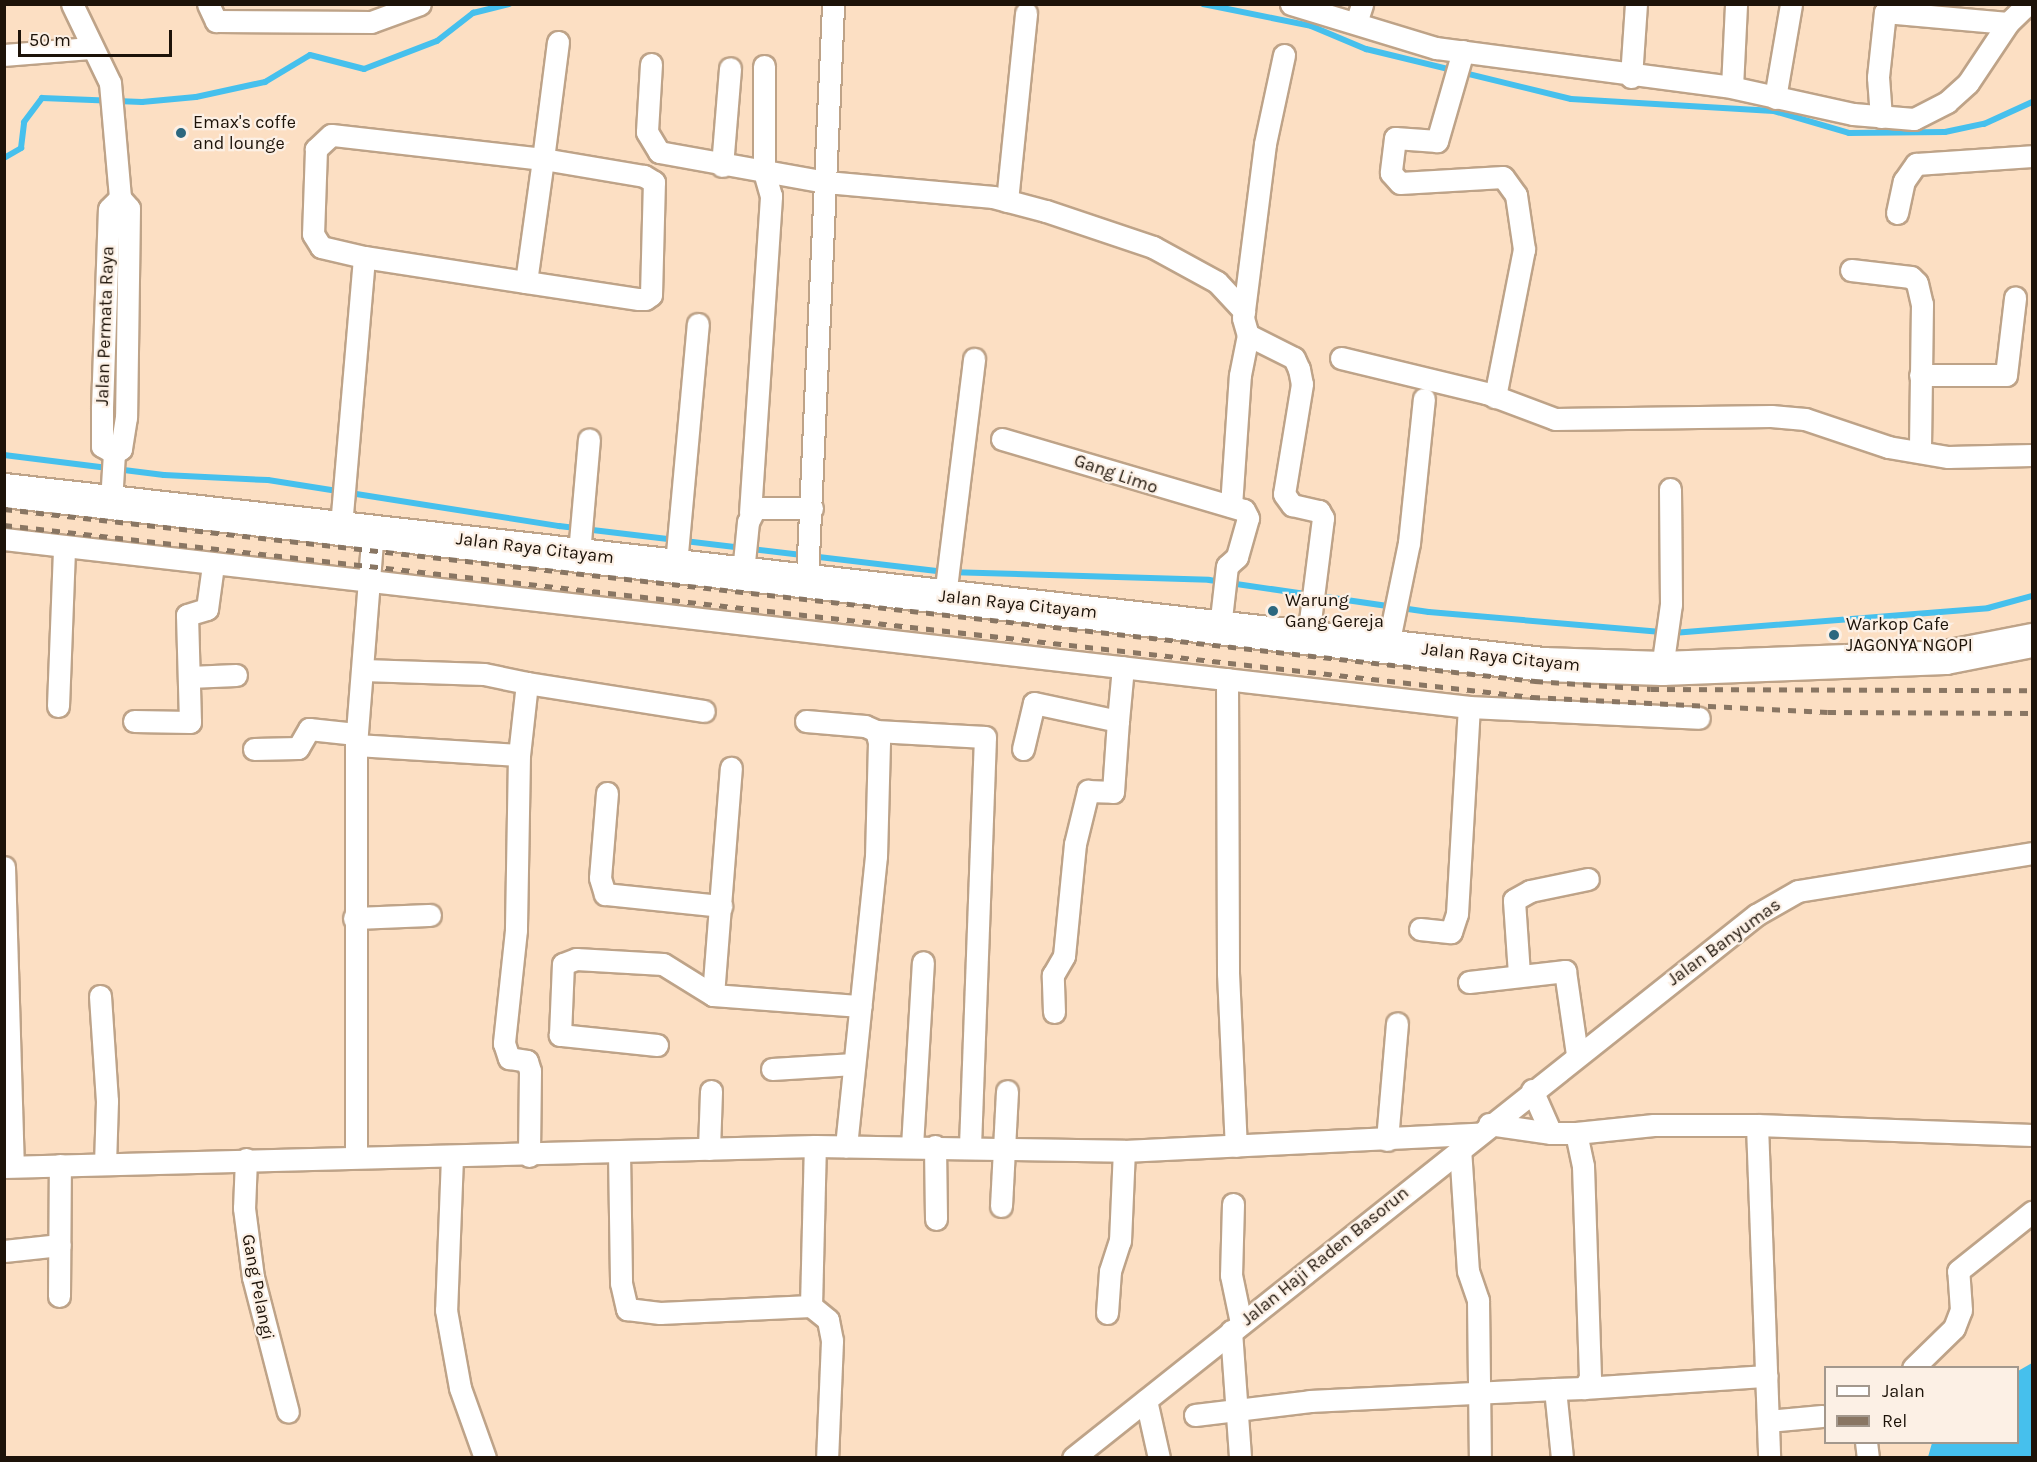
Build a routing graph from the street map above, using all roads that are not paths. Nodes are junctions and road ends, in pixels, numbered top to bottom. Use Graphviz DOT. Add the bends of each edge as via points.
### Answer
graph roads {
  1 [pos="208,4"];
  2 [pos="420,4"];
  3 [pos="1291,4"];
  4 [pos="1636,4"];
  5 [pos="1736,4"];
  6 [pos="1791,4"];
  7 [pos="2028,4"];
  8 [pos="833,6"];
  9 [pos="79,9"];
  10 [pos="1026,13"];
  11 [pos="1359,14"];
  12 [pos="2008,23"];
  13 [pos="558,42"];
  14 [pos="89,48"];
  15 [pos="4,55"];
  16 [pos="1284,55"];
  17 [pos="651,64"];
  18 [pos="1459,64"];
  19 [pos="764,66"];
  20 [pos="730,68"];
  21 [pos="1631,76"];
  22 [pos="1732,87"];
  23 [pos="1775,98"];
  24 [pos="1881,117"];
  25 [pos="2032,156"];
  26 [pos="543,159"];
  27 [pos="722,166"];
  28 [pos="764,171"];
  29 [pos="826,182"];
  30 [pos="1007,201"];
  31 [pos="1898,213"];
  32 [pos="364,256"];
  33 [pos="1851,270"];
  34 [pos="526,282"];
  35 [pos="2015,298"];
  36 [pos="1244,311"];
  37 [pos="698,324"];
  38 [pos="1248,335"];
  39 [pos="1341,358"];
  40 [pos="974,359"];
  41 [pos="1920,375"];
  42 [pos="1495,397"];
  43 [pos="1424,399"];
  44 [pos="589,439"];
  45 [pos="1002,439"];
  46 [pos="1920,452"];
  47 [pos="2032,455"];
  48 [pos="1670,489"];
  49 [pos="4,490"];
  50 [pos="111,495"];
  51 [pos="1232,506"];
  52 [pos="812,515"];
  53 [pos="342,517"];
  54 [pos="748,522"];
  55 [pos="373,529"];
  56 [pos="4,539"];
  57 [pos="580,543"];
  58 [pos="64,547"];
  59 [pos="678,552"];
  60 [pos="213,565"];
  61 [pos="744,566"];
  62 [pos="807,571"];
  63 [pos="371,580"];
  64 [pos="946,586"];
  65 [pos="1221,611"];
  66 [pos="1310,626"];
  67 [pos="1389,637"];
  68 [pos="2032,640"];
  69 [pos="1663,659"];
  70 [pos="1123,667"];
  71 [pos="363,670"];
  72 [pos="236,675"];
  73 [pos="189,677"];
  74 [pos="1227,679"];
  75 [pos="527,683"];
  76 [pos="58,706"];
  77 [pos="1469,707"];
  78 [pos="704,711"];
  79 [pos="1699,718"];
  80 [pos="134,721"];
  81 [pos="1118,721"];
  82 [pos="806,722"];
  83 [pos="876,731"];
  84 [pos="356,739"];
  85 [pos="254,749"];
  86 [pos="1023,749"];
  87 [pos="519,755"];
  88 [pos="731,768"];
  89 [pos="606,793"];
  90 [pos="2032,853"];
  91 [pos="4,867"];
  92 [pos="1588,879"];
  93 [pos="721,906"];
  94 [pos="430,915"];
  95 [pos="354,918"];
  96 [pos="1420,930"];
  97 [pos="923,962"];
  98 [pos="1519,974"];
  99 [pos="1469,982"];
  100 [pos="713,995"];
  101 [pos="100,996"];
  102 [pos="861,1006"];
  103 [pos="1054,1012"];
  104 [pos="1397,1023"];
  105 [pos="657,1045"];
  106 [pos="1577,1053"];
  107 [pos="854,1064"];
  108 [pos="772,1069"];
  109 [pos="1532,1090"];
  110 [pos="711,1091"];
  111 [pos="1007,1091"];
  112 [pos="1757,1125"];
  113 [pos="1483,1129"];
  114 [pos="1551,1132"];
  115 [pos="1576,1133"];
  116 [pos="2032,1135"];
  117 [pos="1387,1140"];
  118 [pos="815,1146"];
  119 [pos="846,1146"];
  120 [pos="912,1146"];
  121 [pos="935,1146"];
  122 [pos="1236,1146"];
  123 [pos="970,1148"];
  124 [pos="709,1149"];
  125 [pos="1001,1149"];
  126 [pos="1460,1149"];
  127 [pos="1124,1151"];
  128 [pos="619,1152"];
  129 [pos="529,1156"];
  130 [pos="356,1157"];
  131 [pos="452,1157"];
  132 [pos="246,1159"];
  133 [pos="105,1164"];
  134 [pos="60,1165"];
  135 [pos="9,1166"];
  136 [pos="1233,1204"];
  137 [pos="1001,1206"];
  138 [pos="2032,1212"];
  139 [pos="936,1219"];
  140 [pos="60,1245"];
  141 [pos="4,1251"];
  142 [pos="59,1296"];
  143 [pos="811,1306"];
  144 [pos="1107,1313"];
  145 [pos="1236,1327"];
  146 [pos="1915,1366"];
  147 [pos="1767,1376"];
  148 [pos="1584,1388"];
  149 [pos="1556,1389"];
  150 [pos="1480,1391"];
  151 [pos="1146,1400"];
  152 [pos="288,1412"];
  153 [pos="1238,1412"];
  154 [pos="1195,1415"];
  155 [pos="1822,1416"];
  156 [pos="1768,1421"];
  157 [pos="485,1458"];
  158 [pos="827,1458"];
  159 [pos="1073,1458"];
  160 [pos="1159,1458"];
  161 [pos="1240,1458"];
  162 [pos="1480,1458"];
  163 [pos="1562,1458"];
  164 [pos="1769,1458"];
  1 -- 2 [label="street" via="216,21 371,22"];
  3 -- 11 [label="street"];
  4 -- 21 [label="street"];
  5 -- 22 [label="street"];
  6 -- 23 [label="street"];
  7 -- 12 [label="street"];
  8 -- 29 [label="street"];
  9 -- 14 [label="street, Jalan Permata Raya"];
  10 -- 30 [label="street"];
  11 -- 18 [label="street"];
  12 -- 24 [label="street" via="1985,61 1947,102 1914,119"];
  12 -- 24 [label="street" via="1883,13"];
  13 -- 26 [label="street"];
  14 -- 15 [label="street"];
  14 -- 50 [label="street, Jalan Permata Raya" via="110,83 120,198 129,208 126,417 121,449 114,457"];
  16 -- 36 [label="street" via="1265,144"];
  17 -- 27 [label="street" via="646,132 651,143 658,152"];
  18 -- 21 [label="street"];
  18 -- 42 [label="street" via="1437,141 1395,138 1391,173 1400,183 1503,177 1516,195 1524,249"];
  19 -- 28 [label="street"];
  20 -- 27 [label="street"];
  21 -- 22 [label="street"];
  22 -- 23 [label="street"];
  23 -- 24 [label="street"];
  25 -- 31 [label="street" via="1916,164 1904,181"];
  26 -- 32 [label="street" via="323,136 316,149 313,234 321,247"];
  26 -- 34 [label="street"];
  26 -- 34 [label="street" via="644,176 654,182 651,295 639,299"];
  27 -- 28 [label="street"];
  28 -- 29 [label="street"];
  28 -- 54 [label="street" via="771,196"];
  29 -- 30 [label="street"];
  29 -- 52 [label="street"];
  30 -- 36 [label="street" via="1153,247 1217,282"];
  32 -- 34 [label="street"];
  32 -- 53 [label="street"];
  33 -- 41 [label="street" via="1911,277 1917,283"];
  35 -- 41 [label="street" via="2006,375"];
  36 -- 38 [label="street"];
  37 -- 59 [label="street"];
  38 -- 51 [label="street" via="1240,375"];
  38 -- 66 [label="street" via="1294,358 1299,369 1302,384 1284,494 1292,505 1322,514"];
  39 -- 42 [label="street"];
  40 -- 64 [label="street"];
  41 -- 46 [label="street"];
  42 -- 46 [label="street" via="1555,419 1805,419"];
  43 -- 67 [label="street" via="1409,543 1396,589"];
  44 -- 57 [label="street"];
  45 -- 51 [label="street, Gang Limo"];
  46 -- 47 [label="street" via="1974,458"];
  48 -- 69 [label="street" via="1671,604"];
  49 -- 50 [label="main road, Jalan Raya Citayam"];
  50 -- 53 [label="main road, Jalan Raya Citayam"];
  51 -- 65 [label="street" via="1248,518 1237,557 1227,566"];
  52 -- 54 [label="street" via="765,504"];
  52 -- 62 [label="street"];
  53 -- 55 [label="main road, Jalan Raya Citayam"];
  54 -- 61 [label="street"];
  55 -- 57 [label="main road, Jalan Raya Citayam"];
  55 -- 63 [label="street"];
  56 -- 58 [label="street"];
  57 -- 59 [label="main road, Jalan Raya Citayam"];
  58 -- 60 [label="street"];
  58 -- 76 [label="street"];
  59 -- 61 [label="main road, Jalan Raya Citayam"];
  60 -- 63 [label="street"];
  60 -- 73 [label="street" via="207,609 187,615"];
  61 -- 62 [label="main road, Jalan Raya Citayam"];
  62 -- 64 [label="main road, Jalan Raya Citayam"];
  63 -- 70 [label="street"];
  63 -- 71 [label="street"];
  64 -- 65 [label="main road, Jalan Raya Citayam"];
  65 -- 66 [label="main road, Jalan Raya Citayam"];
  66 -- 67 [label="main road, Jalan Raya Citayam"];
  67 -- 69 [label="main road, Jalan Raya Citayam" via="1543,664"];
  68 -- 69 [label="main road, Jalan Raya Citayam" via="1945,657"];
  70 -- 74 [label="street"];
  70 -- 81 [label="street"];
  71 -- 75 [label="street" via="484,674"];
  71 -- 84 [label="street"];
  72 -- 73 [label="street"];
  73 -- 80 [label="street" via="188,724"];
  74 -- 77 [label="street"];
  74 -- 122 [label="street" via="1228,973"];
  75 -- 78 [label="street"];
  75 -- 87 [label="street"];
  77 -- 79 [label="street"];
  77 -- 96 [label="street" via="1457,914 1451,932"];
  81 -- 86 [label="street" via="1034,703"];
  81 -- 103 [label="street" via="1113,792 1088,791 1075,844 1064,956 1053,975"];
  82 -- 83 [label="street"];
  83 -- 102 [label="street" via="876,856"];
  83 -- 123 [label="street" via="986,737"];
  84 -- 85 [label="street" via="309,729 295,749"];
  84 -- 87 [label="street"];
  84 -- 95 [label="street"];
  87 -- 129 [label="street" via="516,930 504,1043 508,1058 526,1060 530,1071"];
  88 -- 93 [label="street"];
  89 -- 93 [label="street" via="600,878 605,894"];
  90 -- 106 [label="street, Jalan Banyumas" via="1798,891 1756,915"];
  91 -- 135 [label="street"];
  92 -- 98 [label="street" via="1530,891 1514,900"];
  93 -- 100 [label="street"];
  94 -- 95 [label="street"];
  95 -- 130 [label="street"];
  97 -- 120 [label="street"];
  98 -- 99 [label="street"];
  98 -- 106 [label="street" via="1555,970 1570,977"];
  100 -- 102 [label="street"];
  100 -- 105 [label="street" via="663,964 576,959 563,964 560,1035"];
  101 -- 133 [label="street" via="108,1101"];
  102 -- 107 [label="street"];
  104 -- 117 [label="street"];
  106 -- 109 [label="street, Jalan Haji Raden Basorun"];
  107 -- 108 [label="street"];
  107 -- 119 [label="street"];
  109 -- 113 [label="street, Jalan Haji Raden Basorun"];
  109 -- 114 [label="street"];
  110 -- 124 [label="street"];
  111 -- 125 [label="street"];
  112 -- 115 [label="street" via="1654,1125"];
  112 -- 116 [label="street"];
  112 -- 147 [label="street"];
  113 -- 114 [label="street"];
  113 -- 117 [label="street"];
  113 -- 126 [label="street, Jalan Haji Raden Basorun"];
  114 -- 115 [label="street"];
  115 -- 148 [label="street" via="1583,1166 1590,1378"];
  117 -- 122 [label="street"];
  118 -- 119 [label="street"];
  118 -- 124 [label="street"];
  118 -- 143 [label="street"];
  119 -- 120 [label="street"];
  120 -- 121 [label="street"];
  121 -- 123 [label="street"];
  121 -- 139 [label="street"];
  122 -- 127 [label="street"];
  123 -- 125 [label="street"];
  124 -- 128 [label="street"];
  125 -- 127 [label="street"];
  125 -- 137 [label="street"];
  126 -- 145 [label="street, Jalan Haji Raden Basorun"];
  126 -- 150 [label="street" via="1468,1271 1478,1300"];
  127 -- 144 [label="street" via="1120,1241 1110,1271"];
  128 -- 129 [label="street"];
  128 -- 143 [label="street" via="621,1282 627,1309 660,1313"];
  129 -- 131 [label="street"];
  130 -- 131 [label="street"];
  130 -- 132 [label="street"];
  131 -- 157 [label="street" via="446,1310 460,1388"];
  132 -- 133 [label="street"];
  132 -- 152 [label="street, Gang Pelangi" via="244,1208 253,1277"];
  133 -- 134 [label="street"];
  134 -- 135 [label="street"];
  134 -- 140 [label="street"];
  136 -- 145 [label="street" via="1231,1275"];
  138 -- 146 [label="street" via="1958,1271 1960,1310 1954,1328"];
  140 -- 141 [label="street"];
  140 -- 142 [label="street"];
  143 -- 158 [label="street" via="828,1320 832,1341"];
  145 -- 151 [label="street, Jalan Haji Raden Basorun"];
  145 -- 153 [label="street"];
  147 -- 148 [label="street"];
  147 -- 156 [label="street"];
  148 -- 149 [label="street"];
  149 -- 150 [label="street"];
  149 -- 163 [label="street"];
  150 -- 153 [label="street" via="1310,1401"];
  150 -- 162 [label="street"];
  151 -- 159 [label="street, Jalan Haji Raden Basorun"];
  151 -- 160 [label="street"];
  153 -- 154 [label="street"];
  153 -- 161 [label="street"];
  155 -- 156 [label="street"];
  156 -- 164 [label="street"];
}
